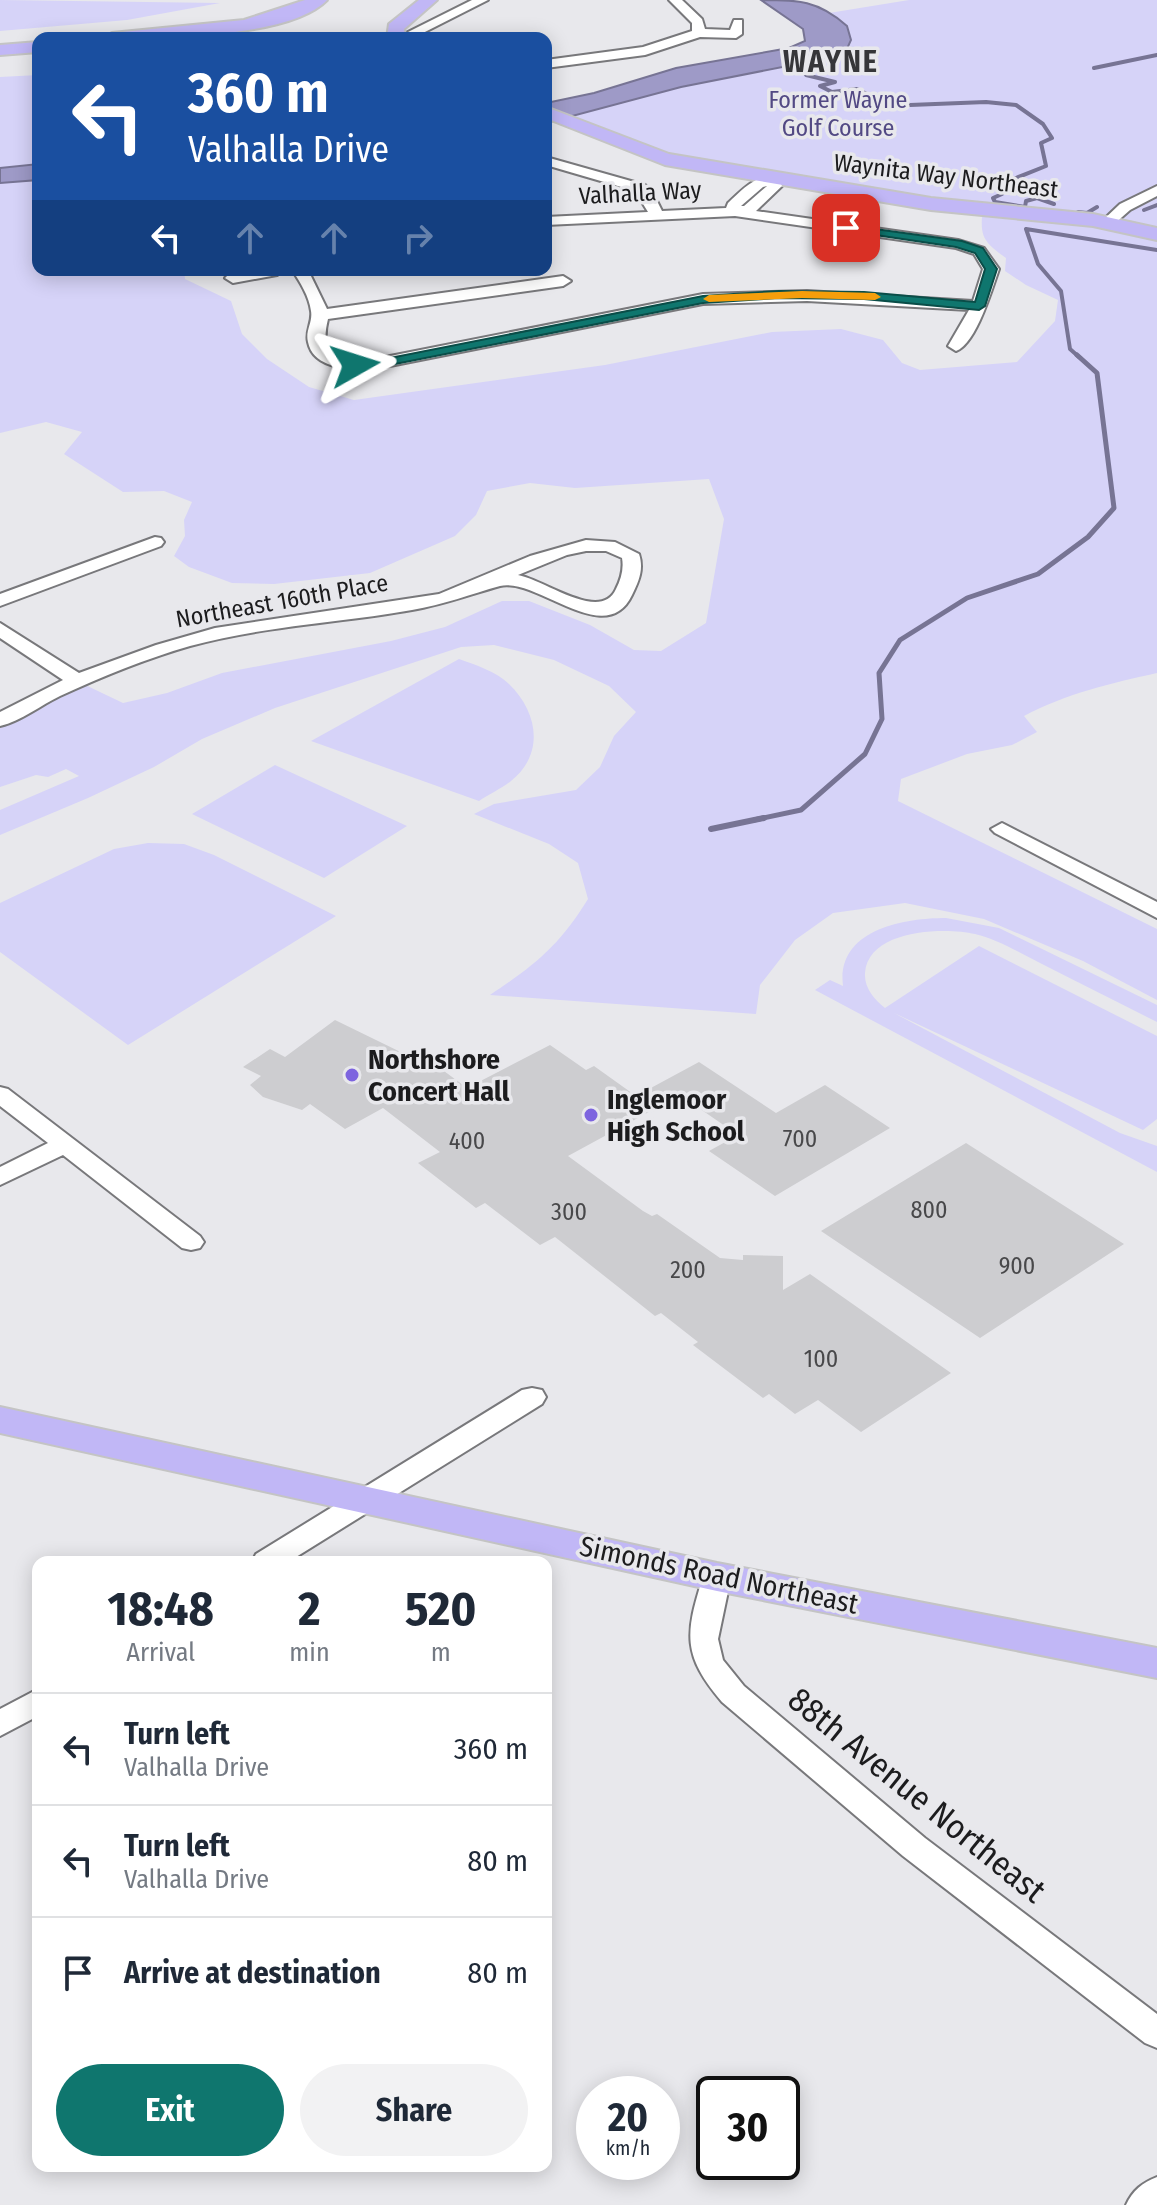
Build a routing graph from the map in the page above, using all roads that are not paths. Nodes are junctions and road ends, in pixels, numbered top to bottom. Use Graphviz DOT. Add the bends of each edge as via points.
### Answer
graph roads {
  1 [pos="319,0"];
  2 [pos="337,0"];
  3 [pos="429,0"];
  4 [pos="482,0"];
  5 [pos="675,0"];
  6 [pos="738,23"];
  7 [pos="172,32"];
  8 [pos="224,32"];
  9 [pos="400,32"];
  10 [pos="413,32"];
  11 [pos="699,33"];
  12 [pos="32,46"];
  13 [pos="0,49"];
  14 [pos="552,63"];
  15 [pos="552,115"];
  16 [pos="552,163"];
  17 [pos="772,179"];
  18 [pos="1157,190"];
  19 [pos="735,212"];
  20 [pos="657,216"];
  21 [pos="552,221"];
  22 [pos="1108,222"];
  23 [pos="1157,234"];
  24 [pos="244,276"];
  25 [pos="303,276"];
  26 [pos="233,278"];
  27 [pos="563,281"];
  28 [pos="979,306"];
  29 [pos="320,315"];
  30 [pos="956,346"];
  31 [pos="155,542"];
  32 [pos="489,584"];
  33 [pos="0,600"];
  34 [pos="0,629"];
  35 [pos="79,682"];
  36 [pos="0,720"];
  37 [pos="1002,829"];
  38 [pos="1157,911"];
  39 [pos="0,1094"];
  40 [pos="63,1145"];
  41 [pos="0,1177"];
  42 [pos="191,1242"];
  43 [pos="532,1397"];
  44 [pos="0,1420"];
  45 [pos="370,1499"];
  46 [pos="276,1556"];
  47 [pos="717,1577"];
  48 [pos="1157,1663"];
  49 [pos="32,1705"];
  50 [pos="0,1724"];
  51 [pos="1157,2033"];
  52 [pos="1157,2193"];
  53 [pos="1144,2205"];
  1 -- 7 [label="main road" via="231,26"];
  2 -- 8 [label="main road" via="300,15"];
  3 -- 9 [label="main road" via="395,28"];
  4 -- 10 [label="street"];
  5 -- 11 [label="street" via="698,22"];
  6 -- 11 [label="street" via="736,34"];
  11 -- 14 [label="street" via="645,51"];
  12 -- 13 [label="main road"];
  15 -- 17 [label="main road, Waynita Way Northeast" via="665,159"];
  16 -- 20 [label="street" via="640,188"];
  17 -- 19 [label="street" via="775,186 749,209"];
  17 -- 22 [label="main road, Waynita Way Northeast" via="931,204"];
  18 -- 22 [label="street"];
  19 -- 20 [label="street, Valhalla Way"];
  19 -- 28 [label="street, Valhalla Way" via="979,251 991,269"];
  20 -- 21 [label="street, Valhalla Way"];
  22 -- 23 [label="main road, Waynita Way Northeast"];
  24 -- 26 [label="street"];
  25 -- 29 [label="street"];
  27 -- 29 [label="street"];
  28 -- 29 [label="street" via="848,295 703,299 355,365 332,360 319,350 315,340"];
  28 -- 30 [label="street"];
  31 -- 33 [label="street"];
  32 -- 32 [label="street, Northeast 160th Place" via="524,581 572,605 597,609 625,596 634,565 630,554 615,546 574,546"];
  32 -- 35 [label="street, Northeast 160th Place" via="443,599 184,642"];
  34 -- 35 [label="street"];
  35 -- 36 [label="street, Northeast 160th Place"];
  37 -- 38 [label="street"];
  39 -- 40 [label="street"];
  40 -- 41 [label="street"];
  40 -- 42 [label="street"];
  43 -- 45 [label="street"];
  44 -- 45 [label="main road, Simonds Road Northeast"];
  45 -- 46 [label="street"];
  45 -- 47 [label="main road, Simonds Road Northeast"];
  47 -- 48 [label="main road, Simonds Road Northeast"];
  47 -- 51 [label="street, 88th Avenue Northeast" via="702,1647 713,1673 733,1694 914,1847"];
  49 -- 50 [label="street"];
  52 -- 53 [label="street"];
}
